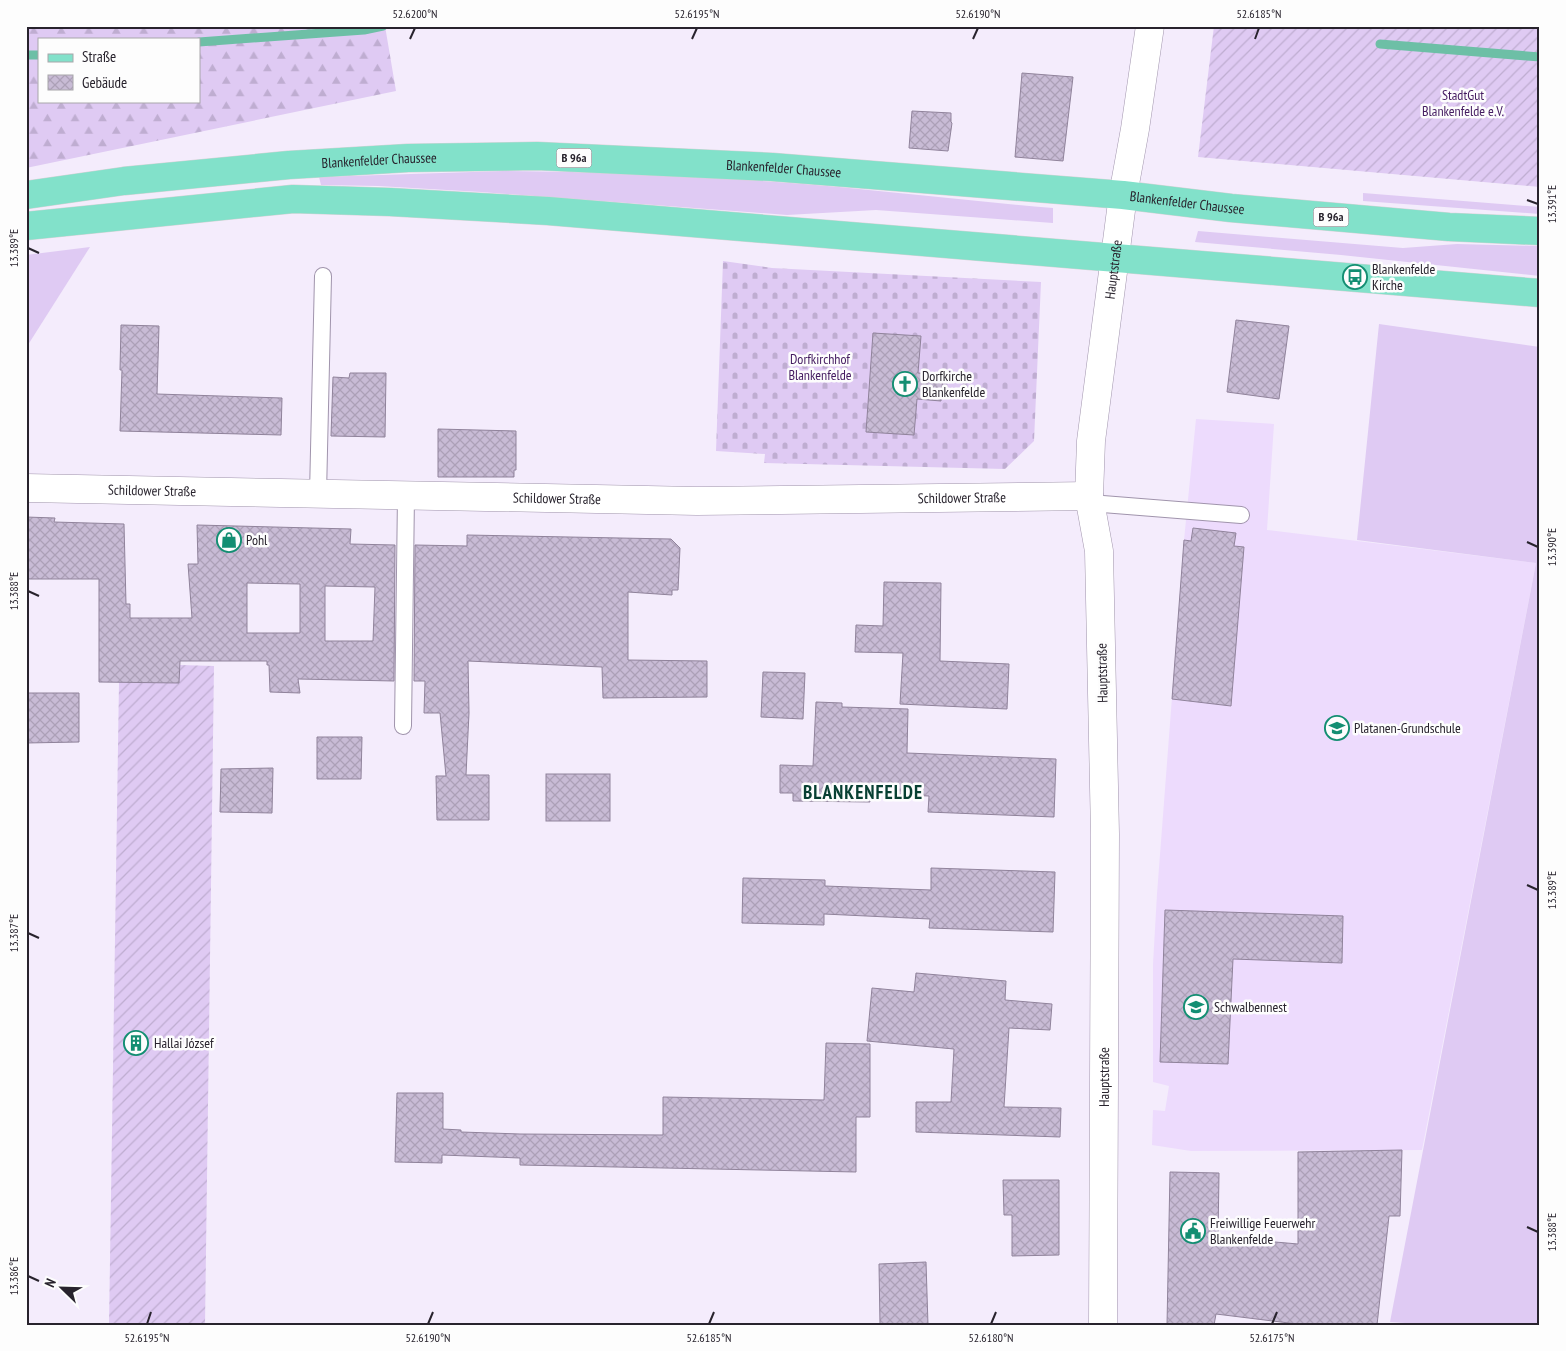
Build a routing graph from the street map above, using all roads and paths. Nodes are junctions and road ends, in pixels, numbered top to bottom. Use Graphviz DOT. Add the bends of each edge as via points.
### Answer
graph roads {
  1 [pos="1150,26"];
  2 [pos="26,195"];
  3 [pos="1124,195"];
  4 [pos="26,226"];
  5 [pos="1540,231"];
  6 [pos="1115,259"];
  7 [pos="323,276"];
  8 [pos="1540,292"];
  9 [pos="26,488"];
  10 [pos="318,494"];
  11 [pos="406,495"];
  12 [pos="1089,499"];
  13 [pos="1241,515"];
  14 [pos="403,726"];
  15 [pos="1104,1325"];
  1 -- 3 [label="street, Hauptstraße"];
  2 -- 3 [label="main road, Blankenfelder Chaussee / B 96a" via="124,181 289,165 408,158 537,156 772,167"];
  3 -- 5 [label="main road, Blankenfelder Chaussee / B 96a" via="1230,208 1449,227"];
  3 -- 6 [label="street, Hauptstraße"];
  4 -- 6 [label="main road" via="293,199 558,212"];
  6 -- 8 [label="main road"];
  6 -- 12 [label="street, Hauptstraße" via="1091,441"];
  7 -- 10 [label="lane"];
  9 -- 10 [label="street, Schildower Straße"];
  10 -- 11 [label="street, Schildower Straße"];
  11 -- 12 [label="street, Schildower Straße" via="697,501"];
  11 -- 14 [label="lane"];
  12 -- 13 [label="lane"];
  12 -- 15 [label="street, Hauptstraße" via="1099,551 1105,834"];
}
